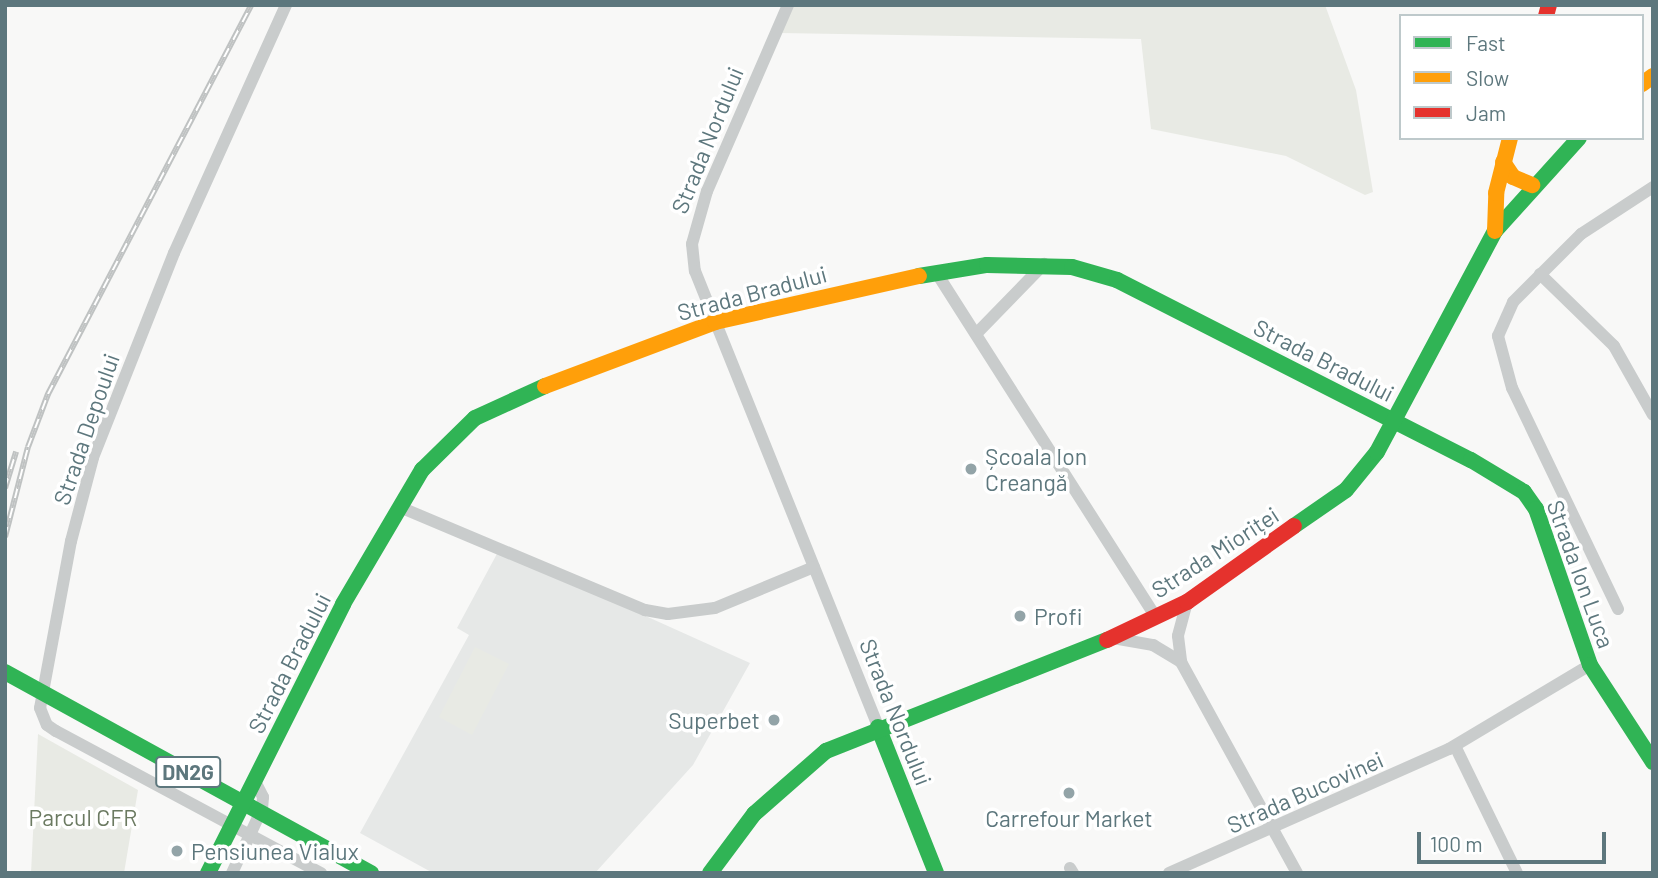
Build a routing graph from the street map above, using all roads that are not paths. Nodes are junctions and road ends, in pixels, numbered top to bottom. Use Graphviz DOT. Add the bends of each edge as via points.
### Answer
graph roads {
  1 [pos="286,5"];
  2 [pos="788,5"];
  3 [pos="1509,140"];
  4 [pos="1577,140"];
  5 [pos="1503,162"];
  6 [pos="1532,185"];
  7 [pos="1653,187"];
  8 [pos="1495,231"];
  9 [pos="1044,264"];
  10 [pos="936,272"];
  11 [pos="1541,274"];
  12 [pos="715,322"];
  13 [pos="976,334"];
  14 [pos="1653,415"];
  15 [pos="1393,421"];
  16 [pos="402,508"];
  17 [pos="814,567"];
  18 [pos="1187,602"];
  19 [pos="1618,609"];
  20 [pos="1156,617"];
  21 [pos="1112,638"];
  22 [pos="1181,662"];
  23 [pos="1590,665"];
  24 [pos="5,671"];
  25 [pos="878,727"];
  26 [pos="1455,746"];
  27 [pos="1653,762"];
  28 [pos="256,775"];
  29 [pos="232,823"];
  30 [pos="1276,829"];
  31 [pos="250,833"];
  32 [pos="208,873"];
  33 [pos="232,873"];
  34 [pos="321,873"];
  35 [pos="370,873"];
  36 [pos="710,873"];
  37 [pos="936,873"];
  38 [pos="1170,873"];
  39 [pos="1297,873"];
  40 [pos="1517,873"];
  1 -- 29 [label="street, Strada Depoului" via="174,253 93,458 71,541 40,708 47,725 56,731"];
  2 -- 12 [label="street, Strada Nordului" via="696,224 692,244 695,271"];
  3 -- 5 [label="street"];
  4 -- 6 [label="street, Strada Mioriței"];
  5 -- 6 [label="street" via="1513,177"];
  5 -- 8 [label="street"];
  6 -- 8 [label="street, Strada Mioriței"];
  7 -- 11 [label="street, Strada Ion Luca" via="1581,234"];
  8 -- 15 [label="street, Strada Mioriței"];
  9 -- 10 [label="street, Strada Bradului"];
  9 -- 13 [label="street"];
  9 -- 15 [label="street, Strada Bradului" via="1117,280"];
  10 -- 12 [label="street, Strada Bradului"];
  10 -- 13 [label="street"];
  11 -- 14 [label="street" via="1614,346"];
  11 -- 19 [label="street, Strada Ion Luca" via="1514,302 1501,325 1498,347 1512,388"];
  12 -- 16 [label="street, Strada Bradului" via="512,398 475,418 435,454"];
  12 -- 17 [label="street, Strada Nordului"];
  13 -- 20 [label="street"];
  15 -- 18 [label="street, Strada Mioriței" via="1364,472 1346,490"];
  15 -- 23 [label="street, Strada Ion Luca" via="1524,492 1536,509"];
  16 -- 17 [label="street" via="645,610 668,614 715,607"];
  16 -- 28 [label="street, Strada Bradului" via="343,604"];
  17 -- 25 [label="street, Strada Nordului"];
  18 -- 20 [label="street, Strada Mioriței"];
  18 -- 22 [label="street" via="1178,635"];
  20 -- 21 [label="street, Strada Mioriței"];
  21 -- 22 [label="street" via="1153,645"];
  21 -- 25 [label="street, Strada Mioriței" via="980,692"];
  22 -- 30 [label="street"];
  23 -- 26 [label="street, Strada Bucovinei"];
  23 -- 27 [label="street, Strada Ion Luca"];
  24 -- 35 [label="street, DN2G"];
  25 -- 36 [label="street, Strada Mioriței" via="827,751 785,784 754,814"];
  25 -- 37 [label="street, Strada Nordului"];
  26 -- 30 [label="street, Strada Bucovinei"];
  26 -- 40 [label="street" via="1498,826"];
  28 -- 29 [label="street, Strada Bradului"];
  28 -- 31 [label="street" via="262,808"];
  29 -- 31 [label="street, Strada Depoului"];
  29 -- 32 [label="street, Strada Bradului"];
  30 -- 38 [label="street, Strada Bucovinei"];
  30 -- 39 [label="street"];
  31 -- 33 [label="street"];
  31 -- 34 [label="street, Strada Depoului"];
}
